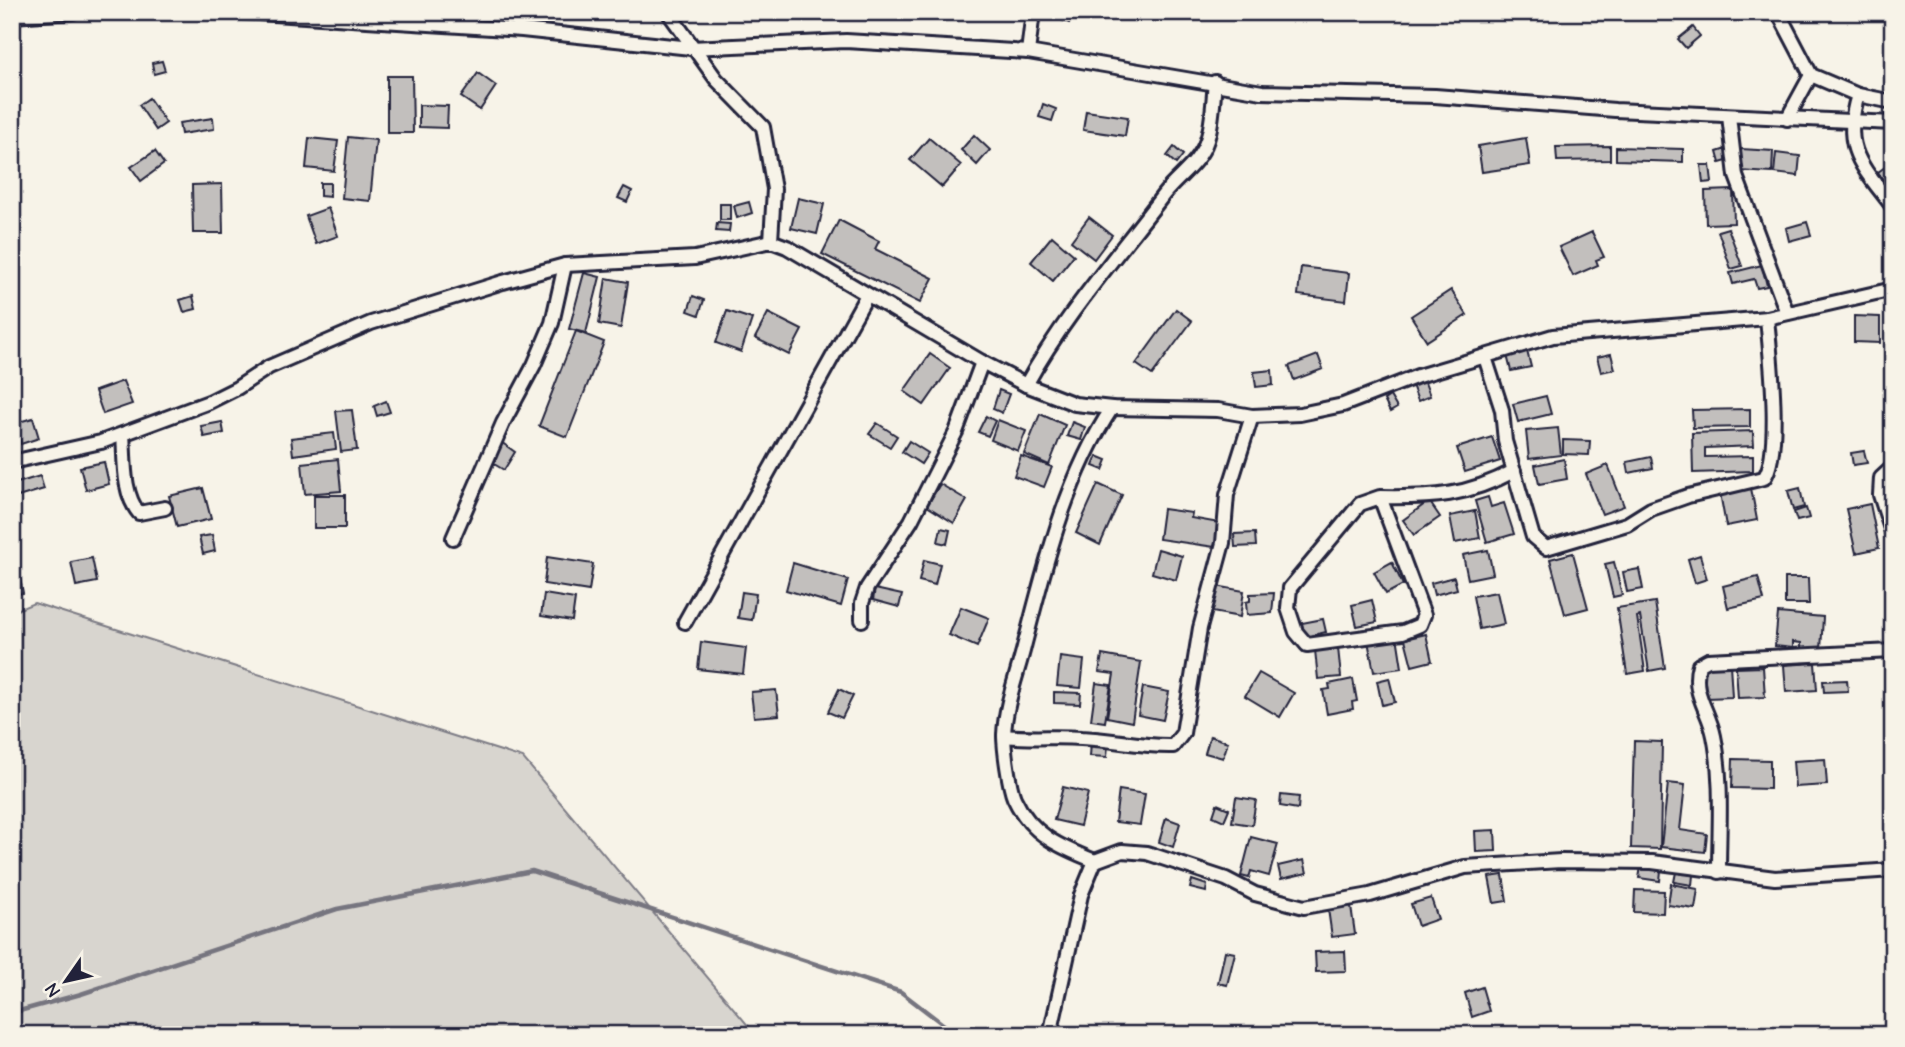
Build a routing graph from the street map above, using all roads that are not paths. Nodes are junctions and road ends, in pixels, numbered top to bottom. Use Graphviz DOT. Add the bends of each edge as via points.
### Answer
graph roads {
  1 [pos="73,12"];
  2 [pos="241,12"];
  3 [pos="668,12"];
  4 [pos="1033,12"];
  5 [pos="1778,12"];
  6 [pos="12,16"];
  7 [pos="691,48"];
  8 [pos="1028,52"];
  9 [pos="1811,75"];
  10 [pos="1215,82"];
  11 [pos="1857,95"];
  12 [pos="1893,102"];
  13 [pos="1729,116"];
  14 [pos="1787,119"];
  15 [pos="1849,121"];
  16 [pos="1893,122"];
  17 [pos="1893,207"];
  18 [pos="771,241"];
  19 [pos="565,265"];
  20 [pos="1893,289"];
  21 [pos="867,295"];
  22 [pos="1787,313"];
  23 [pos="1767,318"];
  24 [pos="1485,357"];
  25 [pos="982,362"];
  26 [pos="1026,385"];
  27 [pos="1112,408"];
  28 [pos="1252,416"];
  29 [pos="123,434"];
  30 [pos="12,462"];
  31 [pos="1893,467"];
  32 [pos="1514,471"];
  33 [pos="1380,497"];
  34 [pos="164,508"];
  35 [pos="1893,536"];
  36 [pos="453,538"];
  37 [pos="862,620"];
  38 [pos="685,622"];
  39 [pos="1893,651"];
  40 [pos="1004,736"];
  41 [pos="1095,861"];
  42 [pos="1893,870"];
  43 [pos="1719,872"];
  44 [pos="1050,1035"];
  1 -- 6 [label="street"];
  2 -- 7 [label="street" via="522,30"];
  3 -- 7 [label="street"];
  4 -- 8 [label="street"];
  5 -- 9 [label="street"];
  7 -- 8 [label="street" via="846,41"];
  7 -- 18 [label="street" via="763,127 774,189"];
  8 -- 10 [label="street"];
  9 -- 11 [label="street"];
  9 -- 14 [label="street"];
  10 -- 13 [label="street" via="1262,92 1434,96"];
  10 -- 26 [label="street" via="1208,139 1197,161 1166,191 1093,286"];
  11 -- 12 [label="street"];
  11 -- 15 [label="street"];
  13 -- 14 [label="street"];
  13 -- 22 [label="street" via="1737,176"];
  14 -- 15 [label="street"];
  15 -- 16 [label="street"];
  15 -- 17 [label="street" via="1858,157"];
  18 -- 19 [label="street" via="695,258"];
  18 -- 21 [label="street"];
  19 -- 29 [label="street" via="371,323 269,367 209,402"];
  19 -- 36 [label="street" via="552,323"];
  20 -- 22 [label="street"];
  21 -- 25 [label="street"];
  21 -- 38 [label="street"];
  22 -- 23 [label="street"];
  23 -- 24 [label="street" via="1553,336"];
  23 -- 32 [label="street" via="1772,468 1764,478 1688,496 1651,509 1627,524 1546,548 1533,537"];
  24 -- 28 [label="street" via="1343,405 1300,414"];
  24 -- 32 [label="street"];
  25 -- 26 [label="street"];
  25 -- 37 [label="street" via="956,432 911,521 867,588"];
  26 -- 27 [label="street" via="1075,404"];
  27 -- 28 [label="street" via="1218,410"];
  27 -- 40 [label="street" via="1091,440 1048,556"];
  28 -- 40 [label="street" via="1227,495 1223,543 1200,628 1183,733 1173,746"];
  29 -- 30 [label="street"];
  29 -- 34 [label="street" via="132,504 139,513"];
  31 -- 35 [label="street" via="1881,478 1880,495"];
  32 -- 33 [label="street" via="1484,487 1455,494"];
  33 -- 33 [label="street" via="1424,615 1420,625 1403,632 1307,645 1287,608 1290,588 1360,504"];
  39 -- 43 [label="street" via="1708,660 1699,665 1695,680 1714,735"];
  40 -- 41 [label="street" via="1013,797 1035,830 1055,846"];
  41 -- 43 [label="street" via="1122,850 1147,853 1226,878 1255,894 1304,907 1370,895 1465,867 1652,862"];
  41 -- 44 [label="street" via="1081,895"];
  42 -- 43 [label="street" via="1776,878"];
}
